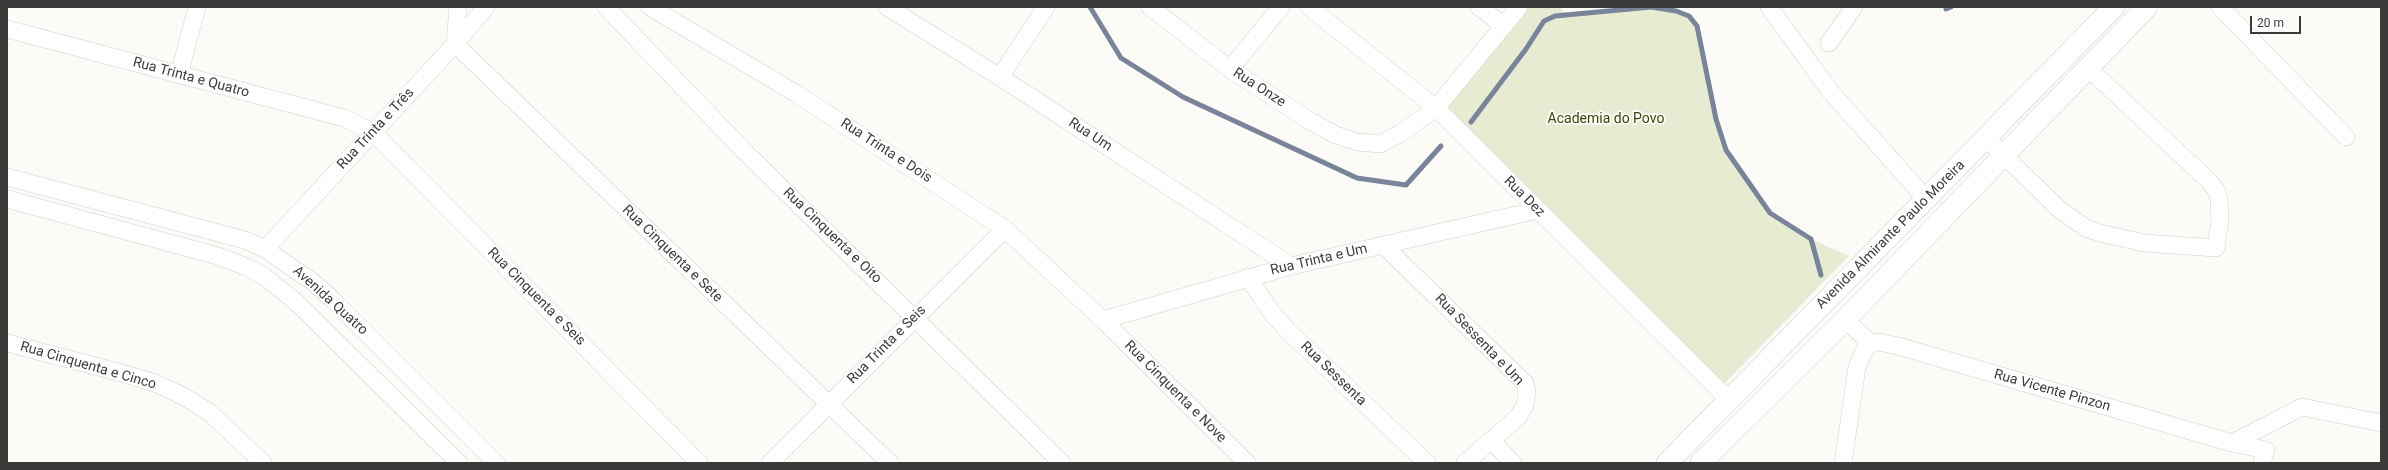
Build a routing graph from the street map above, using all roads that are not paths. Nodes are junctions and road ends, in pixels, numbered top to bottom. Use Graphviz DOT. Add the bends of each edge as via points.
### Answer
graph roads {
  1 [pos="197,7"];
  2 [pos="458,7"];
  3 [pos="486,7"];
  4 [pos="606,7"];
  5 [pos="650,7"];
  6 [pos="887,7"];
  7 [pos="1046,7"];
  8 [pos="1150,7"];
  9 [pos="1281,7"];
  10 [pos="1309,7"];
  11 [pos="1479,7"];
  12 [pos="1519,7"];
  13 [pos="1769,7"];
  14 [pos="1854,7"];
  15 [pos="2114,7"];
  16 [pos="2147,7"];
  17 [pos="2220,7"];
  18 [pos="1504,26"];
  19 [pos="7,29"];
  20 [pos="1829,43"];
  21 [pos="455,44"];
  22 [pos="2088,68"];
  23 [pos="1230,69"];
  24 [pos="179,75"];
  25 [pos="1000,77"];
  26 [pos="1436,108"];
  27 [pos="373,132"];
  28 [pos="2346,137"];
  29 [pos="1986,138"];
  30 [pos="2003,156"];
  31 [pos="7,177"];
  32 [pos="7,199"];
  33 [pos="1927,200"];
  34 [pos="1538,210"];
  35 [pos="1005,229"];
  36 [pos="1384,246"];
  37 [pos="266,249"];
  38 [pos="1291,266"];
  39 [pos="1248,277"];
  40 [pos="915,317"];
  41 [pos="1103,320"];
  42 [pos="1845,320"];
  43 [pos="7,343"];
  44 [pos="1871,343"];
  45 [pos="1728,400"];
  46 [pos="828,405"];
  47 [pos="2381,423"];
  48 [pos="1492,441"];
  49 [pos="2232,443"];
  50 [pos="2264,457"];
  51 [pos="263,463"];
  52 [pos="459,463"];
  53 [pos="496,463"];
  54 [pos="699,463"];
  55 [pos="770,463"];
  56 [pos="890,463"];
  57 [pos="1062,463"];
  58 [pos="1247,463"];
  59 [pos="1427,463"];
  60 [pos="1465,463"];
  61 [pos="1513,463"];
  62 [pos="1667,463"];
  63 [pos="1701,463"];
  64 [pos="1843,463"];
  1 -- 24 [label="street"];
  2 -- 21 [label="street"];
  3 -- 21 [label="street, Rua Trinta e Três"];
  4 -- 40 [label="street, Rua Cinquenta e Oito" via="744,150"];
  5 -- 35 [label="street, Rua Trinta e Dois" via="797,94"];
  6 -- 25 [label="street, Rua Um"];
  7 -- 25 [label="street"];
  8 -- 23 [label="street, Rua Onze"];
  9 -- 23 [label="street"];
  10 -- 26 [label="street, Rua Dez"];
  11 -- 18 [label="street"];
  12 -- 18 [label="street"];
  13 -- 33 [label="street" via="1830,90"];
  14 -- 20 [label="street"];
  15 -- 29 [label="main road, Avenida Almirante Paulo Moreira"];
  16 -- 22 [label="main road, Avenida Almirante Paulo Moreira"];
  17 -- 28 [label="street"];
  18 -- 26 [label="street"];
  19 -- 24 [label="street, Rua Trinta e Quatro"];
  21 -- 27 [label="street, Rua Trinta e Três"];
  21 -- 46 [label="street, Rua Cinquenta e Sete"];
  22 -- 30 [label="main road, Avenida Almirante Paulo Moreira"];
  22 -- 30 [label="street" via="2213,186 2219,200 2220,220 2216,248 2144,243 2086,228 2060,210"];
  23 -- 26 [label="street, Rua Onze" via="1336,135 1357,142 1380,144 1402,133"];
  24 -- 27 [label="street, Rua Trinta e Quatro" via="344,118"];
  25 -- 38 [label="street, Rua Um"];
  26 -- 34 [label="street, Rua Dez"];
  27 -- 37 [label="street, Rua Trinta e Três"];
  27 -- 54 [label="street, Rua Cinquenta e Seis"];
  29 -- 30 [label="street"];
  29 -- 33 [label="main road, Avenida Almirante Paulo Moreira"];
  30 -- 42 [label="main road, Avenida Almirante Paulo Moreira"];
  31 -- 37 [label="street, Avenida Quatro" via="245,240"];
  32 -- 52 [label="street, Avenida Quatro" via="218,256 254,271 280,287"];
  33 -- 45 [label="main road, Avenida Almirante Paulo Moreira"];
  34 -- 36 [label="street, Rua Trinta e Um"];
  34 -- 45 [label="street, Rua Dez"];
  35 -- 40 [label="street, Rua Trinta e Seis"];
  35 -- 41 [label="street, Rua Trinta e Dois"];
  36 -- 38 [label="street, Rua Trinta e Um"];
  36 -- 48 [label="street, Rua Sessenta e Um" via="1525,383 1526,405 1518,417"];
  37 -- 53 [label="street, Avenida Quatro" via="301,273 334,301"];
  38 -- 39 [label="street, Rua Trinta e Um"];
  39 -- 41 [label="street, Rua Trinta e Um"];
  39 -- 59 [label="street, Rua Sessenta" via="1272,313 1289,332"];
  40 -- 46 [label="street, Rua Trinta e Seis"];
  40 -- 57 [label="street, Rua Cinquenta e Oito"];
  41 -- 58 [label="street, Rua Cinquenta e Nove"];
  42 -- 44 [label="street"];
  42 -- 63 [label="main road, Avenida Almirante Paulo Moreira"];
  43 -- 51 [label="street, Rua Cinquenta e Cinco" via="155,383 183,396 209,412"];
  44 -- 49 [label="street, Rua Vicente Pinzon" via="1898,346"];
  44 -- 64 [label="street" via="1865,349 1857,367"];
  45 -- 62 [label="main road, Avenida Almirante Paulo Moreira"];
  46 -- 55 [label="street, Rua Trinta e Seis"];
  46 -- 56 [label="street, Rua Cinquenta e Sete"];
  47 -- 49 [label="street" via="2302,407"];
  48 -- 60 [label="street"];
  48 -- 61 [label="street"];
  49 -- 50 [label="street, Rua Vicente Pinzon"];
}
